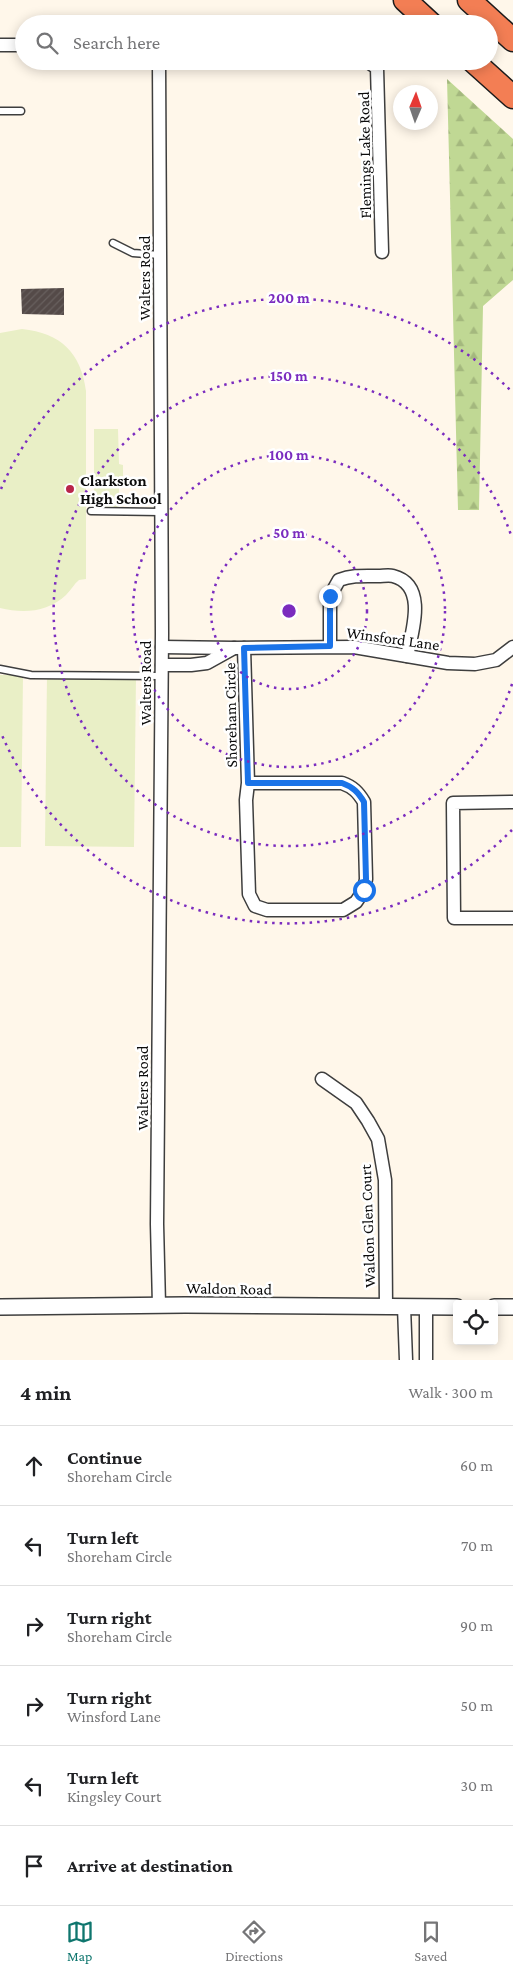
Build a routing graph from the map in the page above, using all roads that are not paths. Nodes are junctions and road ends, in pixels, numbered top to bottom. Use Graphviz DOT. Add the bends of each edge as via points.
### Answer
graph roads {
  1 [pos="405,0"];
  2 [pos="469,0"];
  3 [pos="421,15"];
  4 [pos="486,15"];
  5 [pos="498,26"];
  6 [pos="513,40"];
  7 [pos="0,45"];
  8 [pos="15,45"];
  9 [pos="159,70"];
  10 [pos="377,70"];
  11 [pos="483,70"];
  12 [pos="513,97"];
  13 [pos="0,111"];
  14 [pos="21,111"];
  15 [pos="113,243"];
  16 [pos="382,252"];
  17 [pos="160,255"];
  18 [pos="91,511"];
  19 [pos="161,512"];
  20 [pos="330,646"];
  21 [pos="162,647"];
  22 [pos="513,647"];
  23 [pos="239,648"];
  24 [pos="407,656"];
  25 [pos="0,669"];
  26 [pos="162,671"];
  27 [pos="248,783"];
  28 [pos="513,802"];
  29 [pos="513,918"];
  30 [pos="322,1079"];
  31 [pos="159,1305"];
  32 [pos="0,1307"];
  33 [pos="386,1307"];
  34 [pos="404,1307"];
  35 [pos="426,1307"];
  36 [pos="453,1307"];
  37 [pos="498,1307"];
  38 [pos="513,1307"];
  39 [pos="406,1360"];
  40 [pos="426,1360"];
  1 -- 3 [label="highway"];
  2 -- 4 [label="highway"];
  5 -- 6 [label="highway"];
  7 -- 8 [label="street"];
  9 -- 17 [label="street, Walters Road"];
  10 -- 16 [label="street, Flemings Lake Road"];
  11 -- 12 [label="highway"];
  13 -- 14 [label="lane"];
  15 -- 17 [label="lane" via="133,252"];
  17 -- 19 [label="street, Walters Road"];
  18 -- 19 [label="lane"];
  19 -- 21 [label="street, Walters Road"];
  20 -- 23 [label="street, Winsford Lane"];
  20 -- 24 [label="street, Winsford Lane"];
  20 -- 24 [label="street" via="330,596 339,580 350,576 393,576 406,582 416,606"];
  21 -- 23 [label="street, Winsford Lane"];
  21 -- 26 [label="street, Walters Road"];
  22 -- 24 [label="street, Winsford Lane" via="496,660 475,664"];
  23 -- 26 [label="street, Winsford Lane" via="207,663"];
  23 -- 27 [label="street, Shoreham Circle"];
  25 -- 26 [label="lane" via="31,675"];
  26 -- 31 [label="street, Walters Road"];
  27 -- 27 [label="street, Shoreham Circle" via="249,894 255,906 267,910 343,910 356,902 364,890 366,879 364,802 358,792 342,783"];
  28 -- 29 [label="street" via="453,803 453,812 454,918"];
  30 -- 33 [label="street, Waldon Glen Court" via="356,1103 378,1139 385,1180"];
  31 -- 32 [label="street, Waldon Road"];
  31 -- 33 [label="street, Waldon Road"];
  33 -- 34 [label="street, Waldon Road"];
  34 -- 35 [label="street, Waldon Road"];
  34 -- 39 [label="street"];
  35 -- 36 [label="street, Waldon Road"];
  35 -- 40 [label="street"];
  37 -- 38 [label="street"];
}
